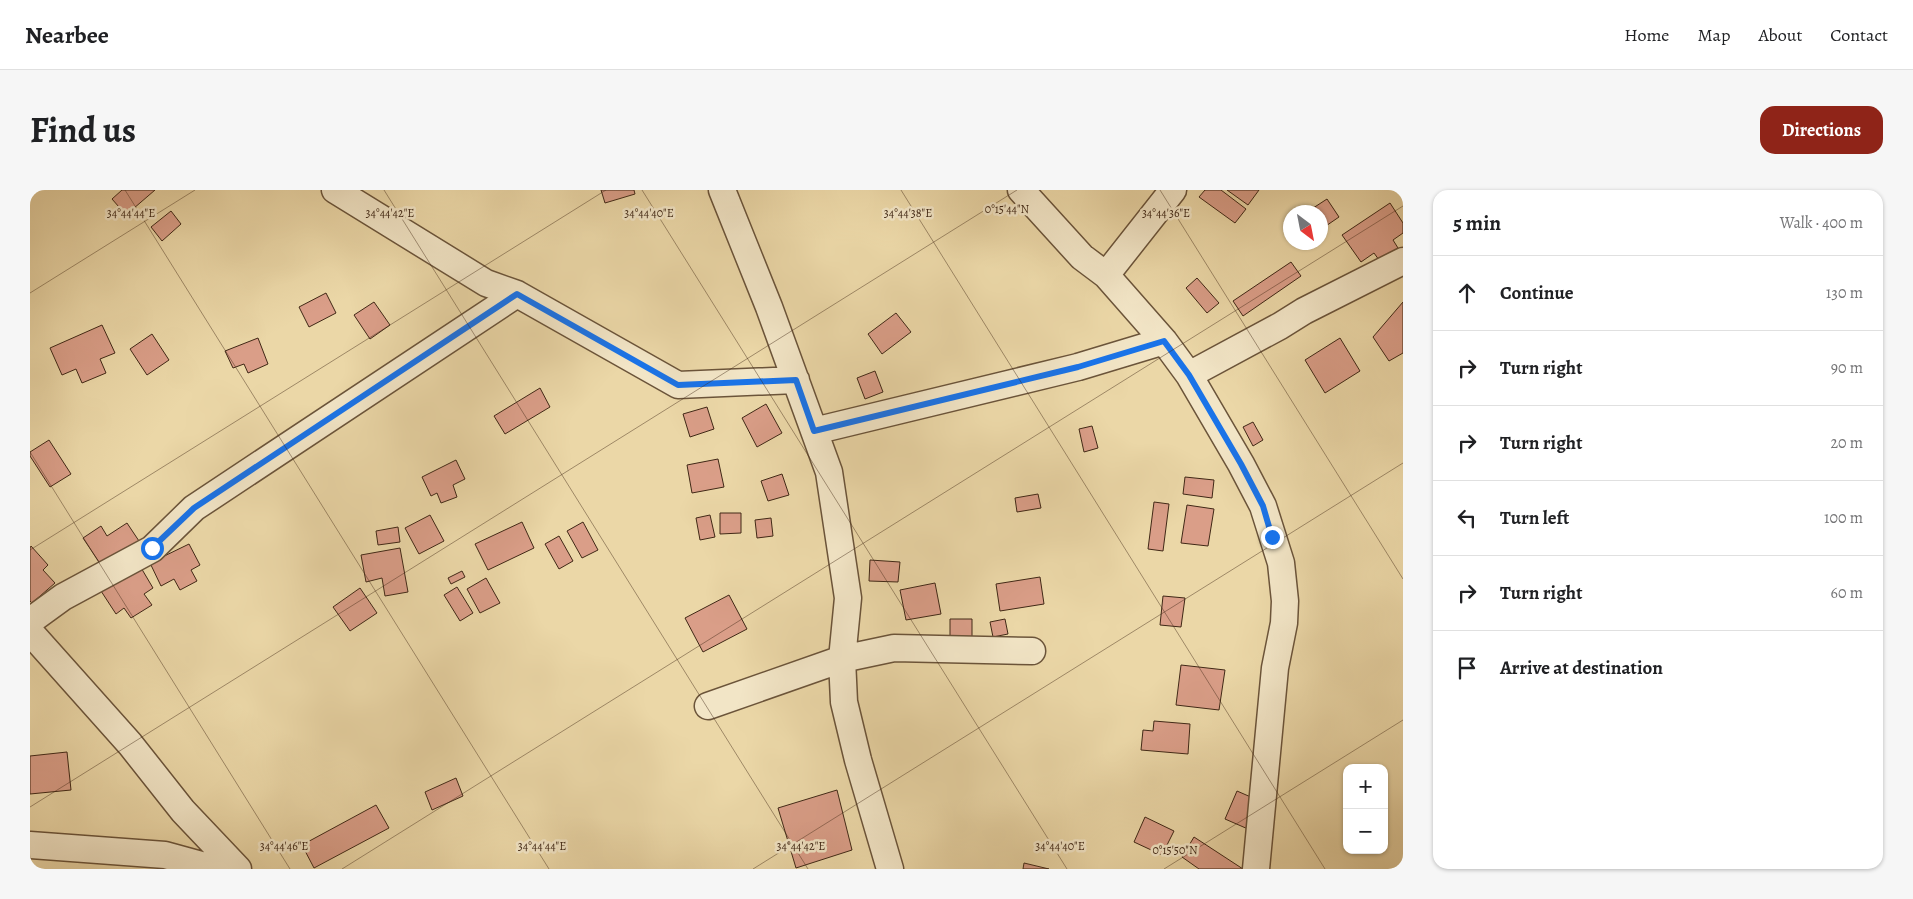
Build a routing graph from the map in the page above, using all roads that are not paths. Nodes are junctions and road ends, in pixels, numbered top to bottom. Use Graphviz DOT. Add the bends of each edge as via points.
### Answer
graph roads {
  1 [pos="335,190"];
  2 [pos="722,190"];
  3 [pos="1021,190"];
  4 [pos="1173,190"];
  5 [pos="1403,261"];
  6 [pos="1106,275"];
  7 [pos="517,294"];
  8 [pos="1164,341"];
  9 [pos="1189,375"];
  10 [pos="796,380"];
  11 [pos="814,431"];
  12 [pos="30,621"];
  13 [pos="30,632"];
  14 [pos="1032,650"];
  15 [pos="842,659"];
  16 [pos="708,706"];
  17 [pos="30,845"];
  18 [pos="216,869"];
  19 [pos="238,869"];
  20 [pos="890,869"];
  21 [pos="1256,869"];
  1 -- 7 [label="street" via="486,283"];
  2 -- 10 [label="street"];
  3 -- 6 [label="street" via="1082,257"];
  4 -- 6 [label="street"];
  5 -- 9 [label="street"];
  6 -- 8 [label="street"];
  7 -- 10 [label="street" via="678,385"];
  7 -- 12 [label="street" via="194,508 152,548 63,597"];
  8 -- 9 [label="street"];
  8 -- 11 [label="street" via="1078,367"];
  9 -- 21 [label="street" via="1263,506 1280,563 1284,623 1275,668"];
  10 -- 11 [label="street"];
  11 -- 15 [label="street" via="829,472 848,598"];
  13 -- 19 [label="street" via="130,744 183,811"];
  14 -- 15 [label="street" via="894,648"];
  15 -- 16 [label="street"];
  15 -- 20 [label="street" via="844,702"];
  17 -- 18 [label="street" via="165,855"];
}
